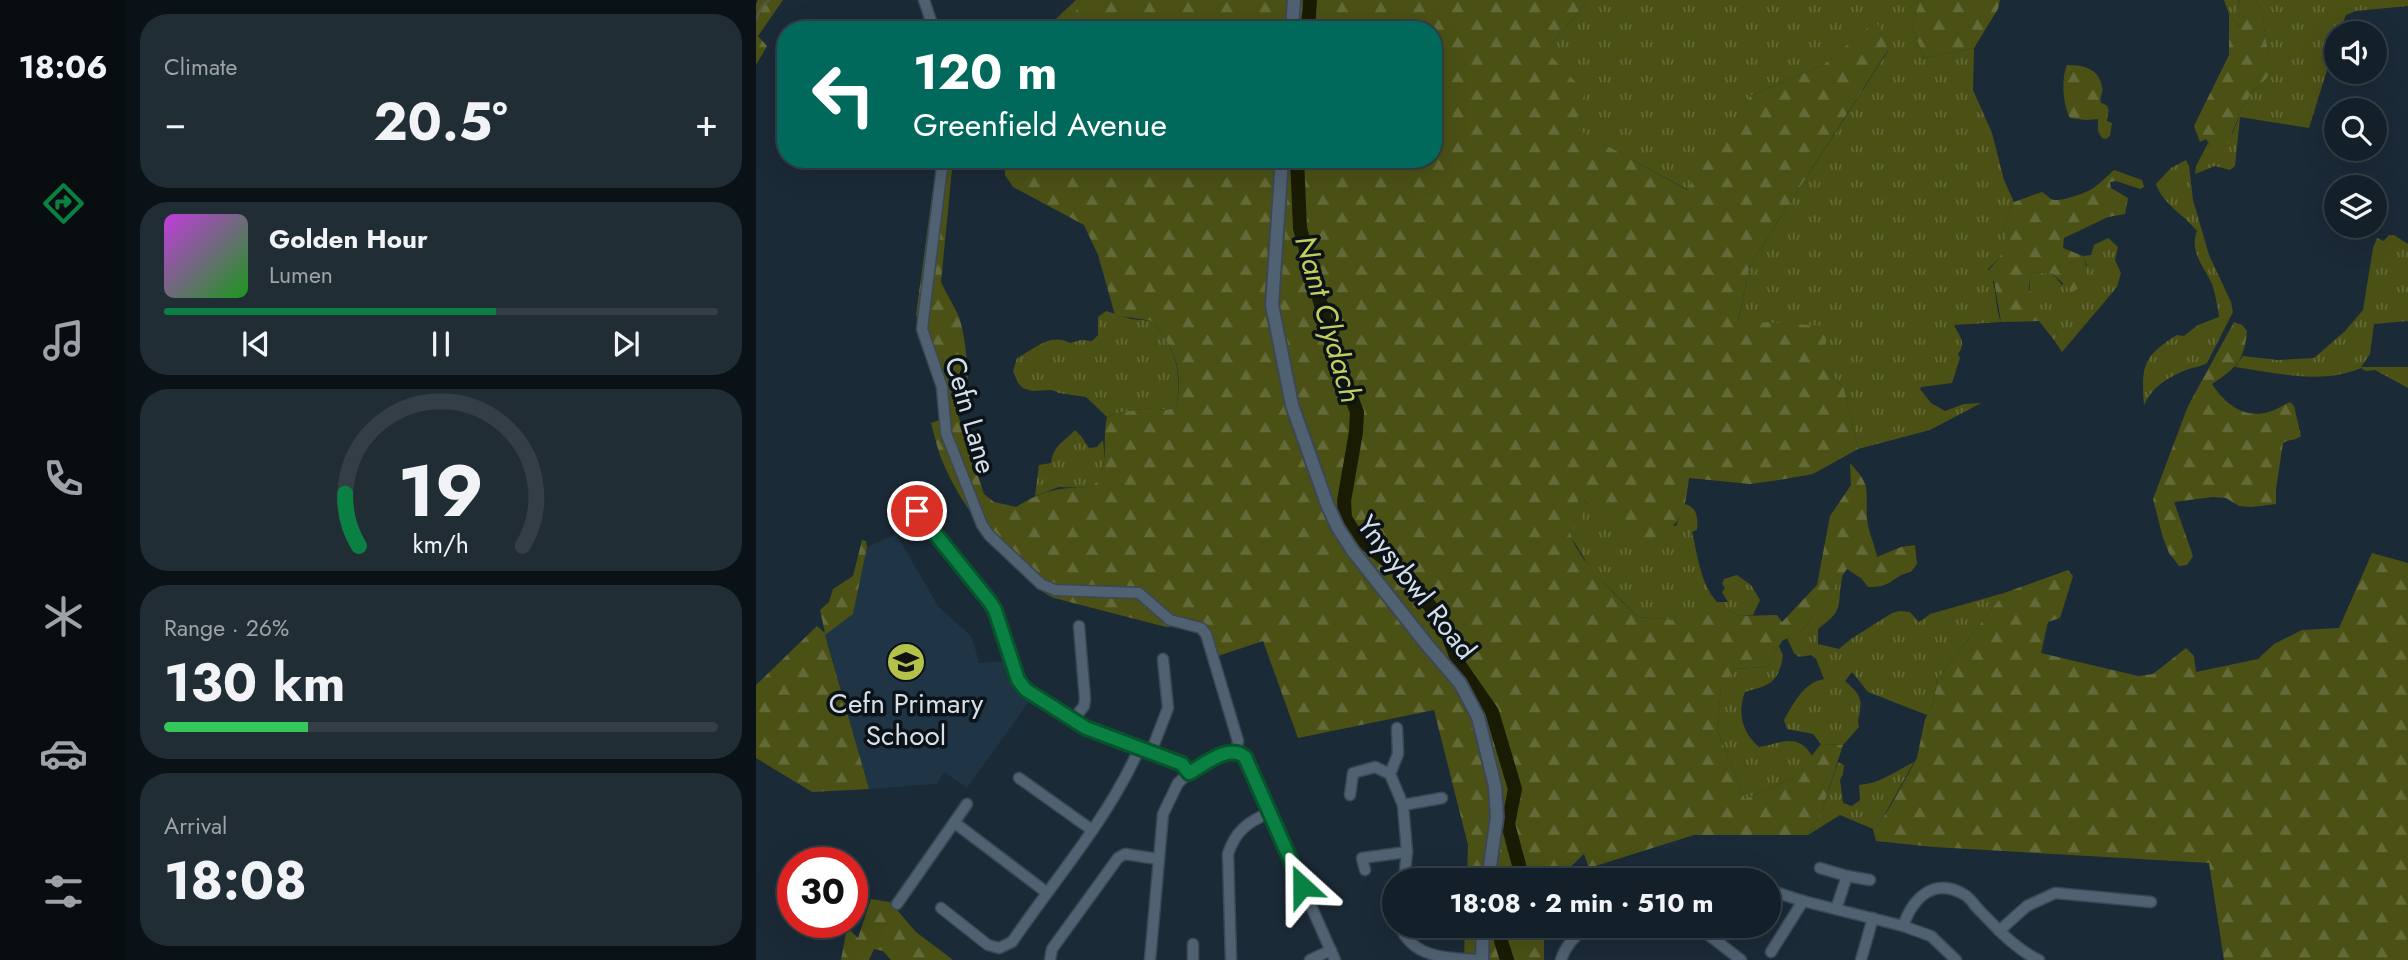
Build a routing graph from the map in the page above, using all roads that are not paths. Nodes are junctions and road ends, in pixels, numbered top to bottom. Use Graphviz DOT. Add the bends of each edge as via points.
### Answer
graph roads {
  1 [pos="924,0"];
  2 [pos="1294,0"];
  3 [pos="931,21"];
  4 [pos="1293,21"];
  5 [pos="942,168"];
  6 [pos="1281,168"];
  7 [pos="917,511"];
  8 [pos="1079,626"];
  9 [pos="1163,659"];
  10 [pos="1073,720"];
  11 [pos="1397,728"];
  12 [pos="1139,749"];
  13 [pos="1151,752"];
  14 [pos="1236,752"];
  15 [pos="1189,773"];
  16 [pos="1390,774"];
  17 [pos="1019,778"];
  18 [pos="1350,795"];
  19 [pos="1439,801"];
  20 [pos="967,804"];
  21 [pos="1403,805"];
  22 [pos="1269,813"];
  23 [pos="955,822"];
  24 [pos="1092,830"];
  25 [pos="1407,852"];
  26 [pos="1158,859"];
  27 [pos="1405,868"];
  28 [pos="1490,868"];
  29 [pos="1820,868"];
  30 [pos="1365,870"];
  31 [pos="1847,876"];
  32 [pos="1870,880"];
  33 [pos="1046,892"];
  34 [pos="1781,894"];
  35 [pos="1803,901"];
  36 [pos="2151,902"];
  37 [pos="897,904"];
  38 [pos="941,908"];
  39 [pos="1836,909"];
  40 [pos="1873,918"];
  41 [pos="1903,926"];
  42 [pos="1999,931"];
  43 [pos="1406,938"];
  44 [pos="1483,938"];
  45 [pos="1575,938"];
  46 [pos="1713,938"];
  47 [pos="1193,944"];
  48 [pos="1771,952"];
  49 [pos="1333,955"];
  50 [pos="1435,958"];
  51 [pos="1050,960"];
  52 [pos="1150,960"];
  53 [pos="1193,960"];
  54 [pos="1231,960"];
  55 [pos="1310,960"];
  56 [pos="1482,960"];
  57 [pos="1561,960"];
  58 [pos="1741,960"];
  59 [pos="1861,960"];
  60 [pos="1956,960"];
  61 [pos="2039,960"];
  1 -- 3 [label="street"];
  2 -- 4 [label="main road"];
  5 -- 14 [label="street, Cefn Lane" via="922,328 943,387 946,433 982,525 1041,584 1055,590 1139,593 1170,620 1201,628 1238,741"];
  6 -- 28 [label="main road, Ynysybwl Road" via="1272,305 1292,405 1338,528 1460,684 1478,717 1496,796"];
  7 -- 10 [label="street" via="995,610 1021,686"];
  8 -- 10 [label="street" via="1085,699"];
  9 -- 13 [label="street" via="1168,708"];
  10 -- 12 [label="street"];
  11 -- 16 [label="street" via="1398,754"];
  12 -- 13 [label="street"];
  12 -- 24 [label="street"];
  13 -- 15 [label="street" via="1182,764"];
  14 -- 15 [label="street" via="1227,752"];
  14 -- 22 [label="street, Cefn Lane" via="1245,757"];
  15 -- 26 [label="street" via="1178,783 1163,814"];
  16 -- 18 [label="street" via="1375,767 1353,773"];
  16 -- 21 [label="street"];
  17 -- 24 [label="street"];
  19 -- 21 [label="street"];
  20 -- 23 [label="street"];
  21 -- 25 [label="street"];
  22 -- 49 [label="street, Cefn Lane"];
  22 -- 54 [label="street" via="1239,830 1228,854"];
  23 -- 33 [label="street"];
  23 -- 37 [label="street"];
  24 -- 33 [label="street"];
  25 -- 27 [label="street"];
  25 -- 30 [label="street" via="1362,858"];
  26 -- 51 [label="street" via="1125,854 1118,858 1052,949"];
  26 -- 52 [label="street"];
  29 -- 31 [label="street"];
  31 -- 32 [label="street"];
  31 -- 39 [label="street"];
  33 -- 38 [label="street" via="1012,942 999,948 988,945"];
  34 -- 35 [label="street"];
  35 -- 39 [label="street"];
  35 -- 48 [label="street"];
  36 -- 42 [label="street" via="2055,893 2027,906"];
  39 -- 40 [label="street"];
  40 -- 41 [label="street"];
  40 -- 59 [label="street"];
  41 -- 42 [label="street" via="1910,908 1925,892 1945,888 1965,895"];
  41 -- 60 [label="street" via="1931,936"];
  42 -- 61 [label="street"];
  43 -- 50 [label="street"];
  44 -- 56 [label="main road"];
  45 -- 57 [label="street"];
  46 -- 58 [label="street"];
  47 -- 53 [label="street"];
  49 -- 55 [label="street"];
  50 -- 56 [label="street"];
}
